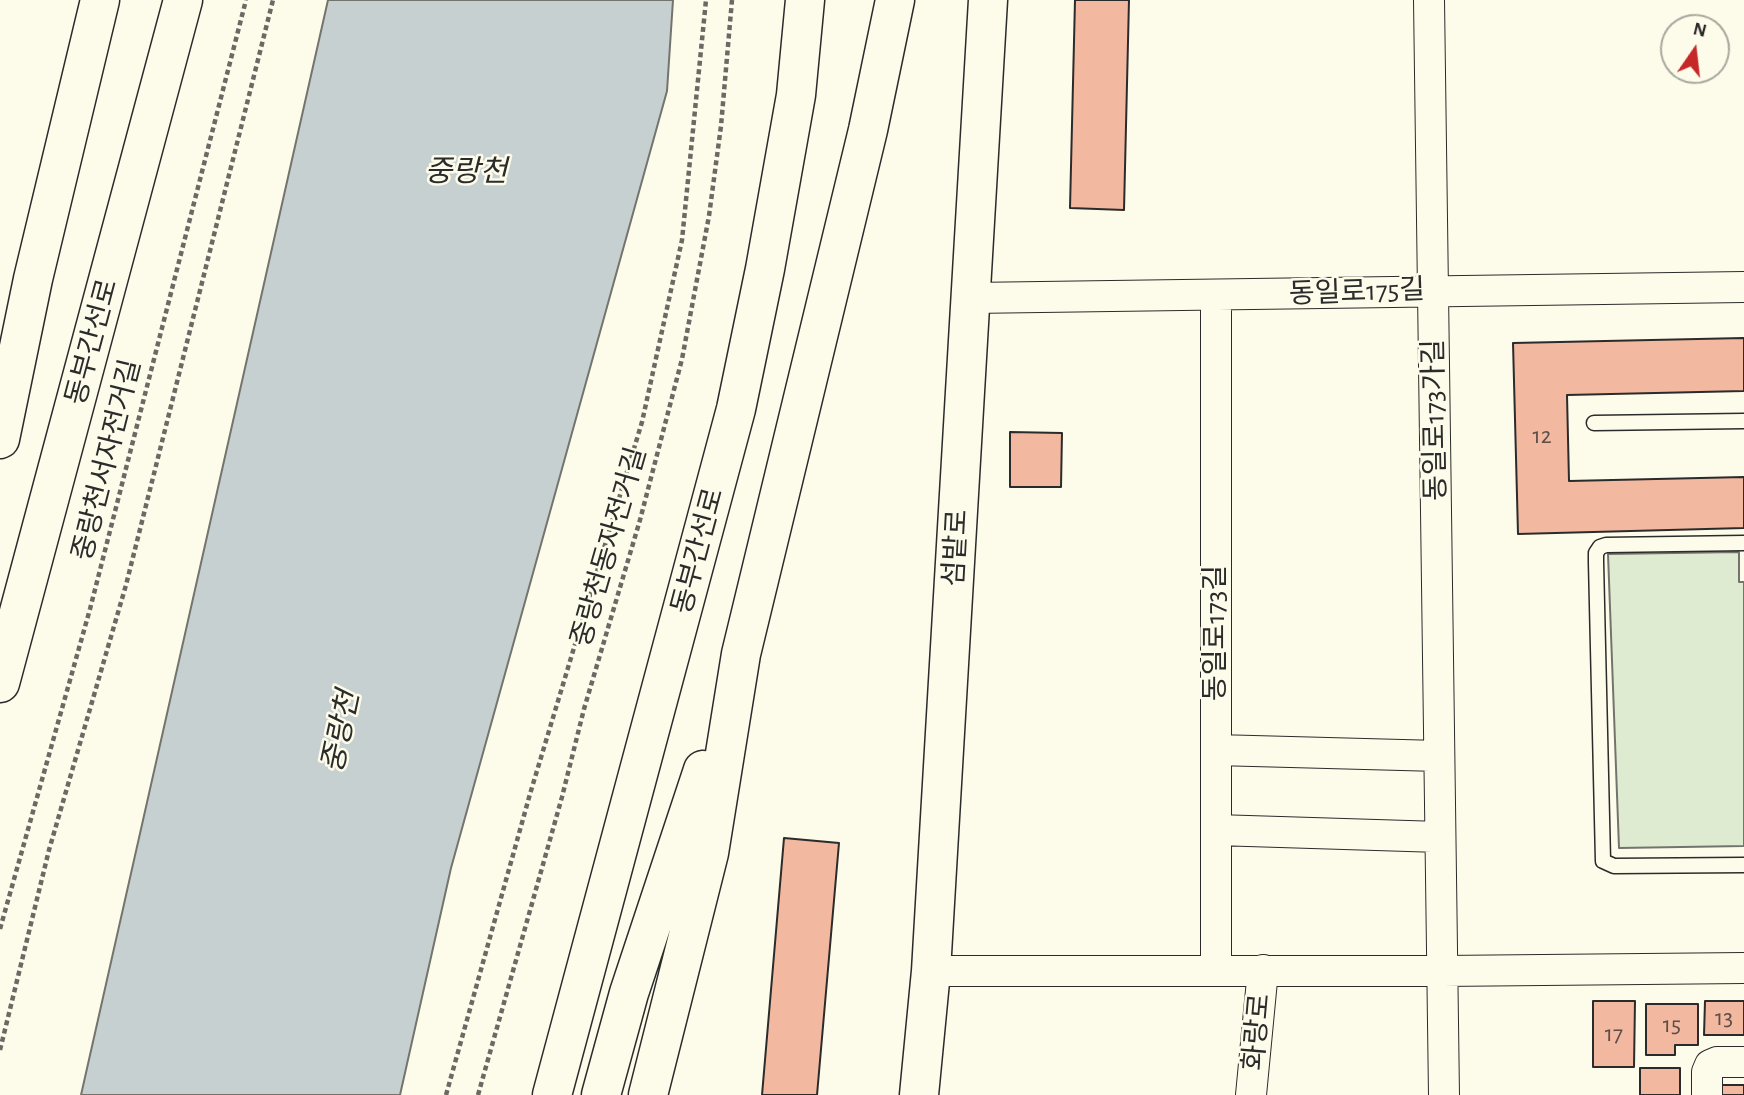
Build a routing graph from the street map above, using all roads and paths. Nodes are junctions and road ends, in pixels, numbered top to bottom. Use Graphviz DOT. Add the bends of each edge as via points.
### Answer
graph roads {
  1 [pos="100,0"];
  2 [pos="183,0"];
  3 [pos="246,0"];
  4 [pos="273,0"];
  5 [pos="706,0"];
  6 [pos="733,0"];
  7 [pos="805,0"];
  8 [pos="889,0"];
  9 [pos="895,0"];
  10 [pos="988,0"];
  11 [pos="1429,0"];
  12 [pos="883,57"];
  13 [pos="33,279"];
  14 [pos="1744,287"];
  15 [pos="1433,290"];
  16 [pos="1216,296"];
  17 [pos="971,298"];
  18 [pos="0,384"];
  19 [pos="1744,421"];
  20 [pos="1594,423"];
  21 [pos="0,439"];
  22 [pos="1744,542"];
  23 [pos="741,654"];
  24 [pos="0,683"];
  25 [pos="1216,750"];
  26 [pos="1439,756"];
  27 [pos="1216,830"];
  28 [pos="1440,838"];
  29 [pos="1744,865"];
  30 [pos="0,929"];
  31 [pos="1744,968"];
  32 [pos="1216,970"];
  33 [pos="1263,970"];
  34 [pos="931,971"];
  35 [pos="1442,971"];
  36 [pos="0,1050"];
  37 [pos="1744,1062"];
  38 [pos="446,1095"];
  39 [pos="478,1095"];
  40 [pos="552,1095"];
  41 [pos="601,1095"];
  42 [pos="648,1095"];
  43 [pos="919,1095"];
  44 [pos="1251,1095"];
  45 [pos="1444,1095"];
  46 [pos="1707,1095"];
  1 -- 13 [label="main road"];
  2 -- 24 [label="main road, 동부간선로"];
  3 -- 30 [label="path, 중랑천서자전거길" via="90,609"];
  4 -- 36 [label="path" via="126,585 49,850"];
  5 -- 38 [label="path" via="682,240 642,422"];
  6 -- 39 [label="path, 중랑천동자전거길" via="709,216 682,359"];
  7 -- 40 [label="main road, 동부간선로" via="796,95 736,409"];
  8 -- 12 [label="main road"];
  9 -- 12 [label="main road"];
  10 -- 17 [label="main road, 섬밭로"];
  11 -- 15 [label="street, 동일로173가길"];
  12 -- 23 [label="main road"];
  13 -- 18 [label="main road"];
  13 -- 21 [label="main road"];
  14 -- 15 [label="street, 동일로175길"];
  15 -- 16 [label="street, 동일로175길"];
  15 -- 26 [label="street, 동일로173가길"];
  16 -- 17 [label="street, 동일로175길"];
  16 -- 25 [label="street, 동일로173길"];
  17 -- 34 [label="main road, 섬밭로"];
  19 -- 20 [label="lane"];
  22 -- 29 [label="lane" via="1606,545 1596,553 1603,861 1615,866"];
  23 -- 41 [label="main road" via="629,993"];
  23 -- 42 [label="main road" via="709,853"];
  25 -- 26 [label="street"];
  25 -- 27 [label="street, 동일로173길"];
  26 -- 28 [label="street, 동일로173가길"];
  27 -- 28 [label="street"];
  27 -- 32 [label="street, 동일로173길"];
  28 -- 35 [label="street, 동일로173가길"];
  31 -- 35 [label="street"];
  32 -- 33 [label="street"];
  32 -- 34 [label="street"];
  33 -- 35 [label="street"];
  33 -- 44 [label="street, 화랑로"];
  34 -- 43 [label="main road, 섬밭로"];
  35 -- 45 [label="street"];
  37 -- 46 [label="street" via="1710,1065"];
}
